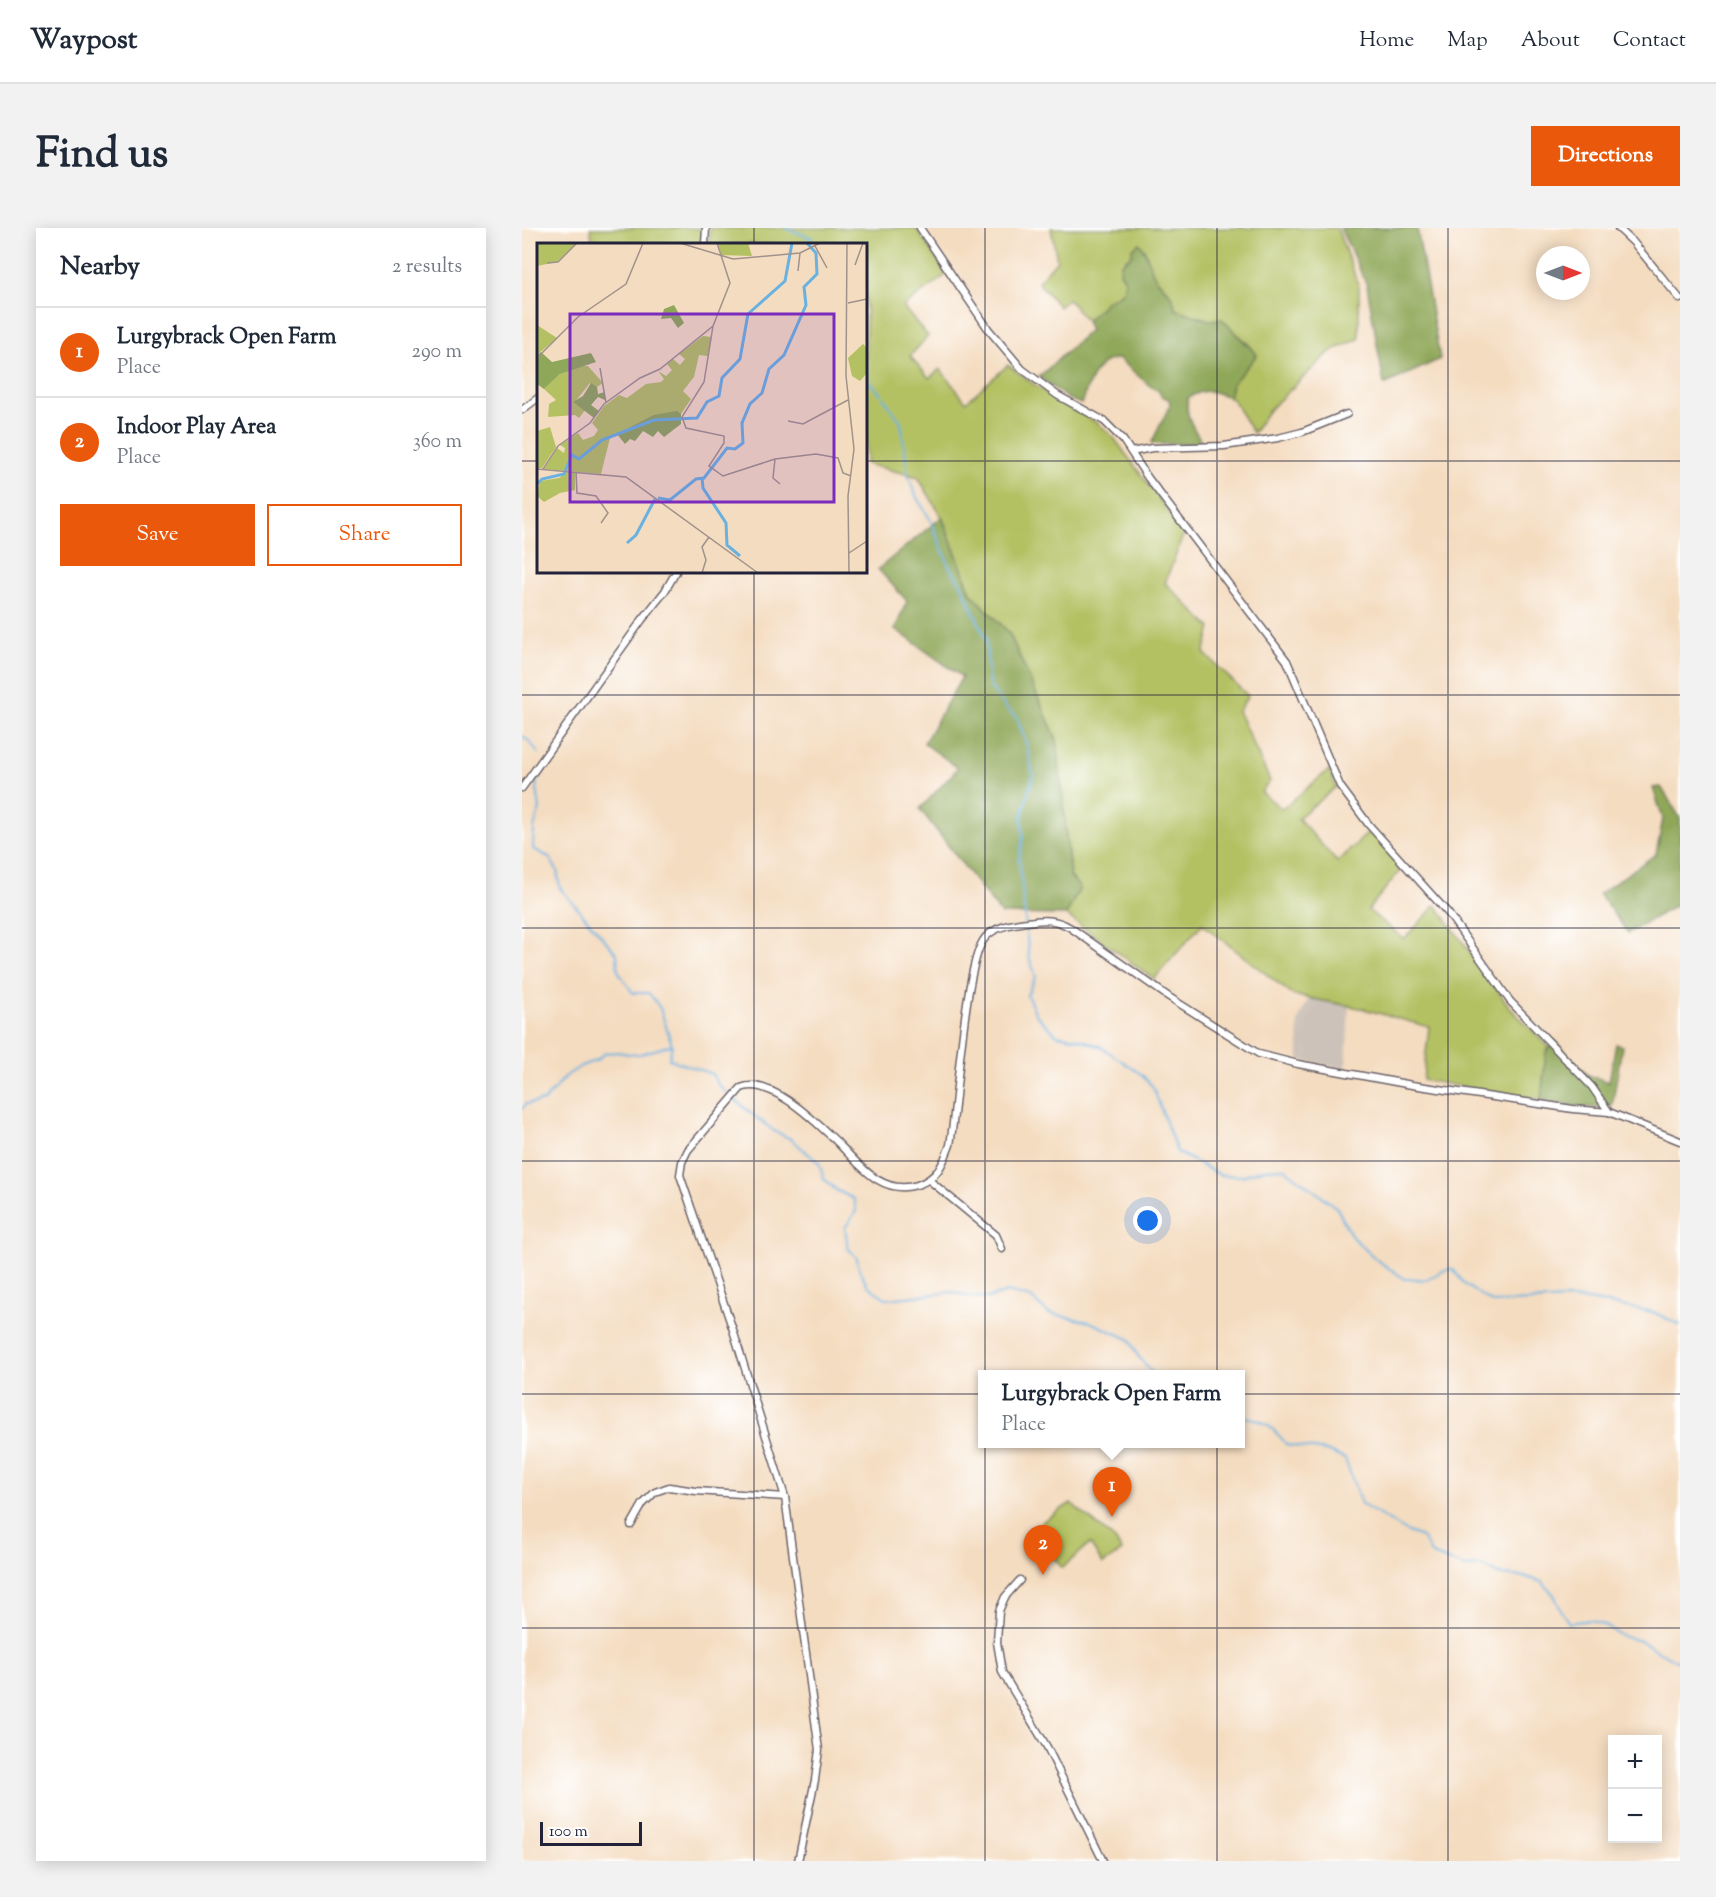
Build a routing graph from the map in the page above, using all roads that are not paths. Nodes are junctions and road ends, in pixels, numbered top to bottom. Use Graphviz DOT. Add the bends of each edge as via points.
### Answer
graph roads {
  1 [pos="706,228"];
  2 [pos="920,228"];
  3 [pos="1617,228"];
  4 [pos="705,243"];
  5 [pos="1680,299"];
  6 [pos="537,399"];
  7 [pos="522,410"];
  8 [pos="1347,414"];
  9 [pos="1131,452"];
  10 [pos="675,573"];
  11 [pos="522,788"];
  12 [pos="1609,1112"];
  13 [pos="1680,1141"];
  14 [pos="929,1179"];
  15 [pos="1002,1249"];
  16 [pos="785,1497"];
  17 [pos="631,1525"];
  18 [pos="1020,1580"];
  19 [pos="798,1861"];
  20 [pos="1103,1861"];
  1 -- 4 [label="street"];
  2 -- 9 [label="street" via="989,330 1022,369 1057,395 1104,421"];
  3 -- 5 [label="street"];
  6 -- 7 [label="street"];
  8 -- 9 [label="street" via="1278,438"];
  9 -- 12 [label="street" via="1287,661 1340,786 1369,825 1448,912 1510,1001 1592,1087"];
  10 -- 11 [label="street"];
  12 -- 13 [label="street"];
  12 -- 14 [label="street" via="1412,1085 1259,1054 1071,928 1054,920 1032,921 994,931 980,946 971,979 950,1145 941,1167"];
  14 -- 15 [label="street" via="996,1235"];
  14 -- 16 [label="street" via="910,1187 882,1183 783,1097 754,1085 739,1090 682,1162 681,1180 734,1330"];
  16 -- 17 [label="street" via="669,1487 655,1492 643,1504"];
  16 -- 19 [label="street" via="819,1750"];
  18 -- 20 [label="street" via="999,1611 997,1642 1002,1672 1047,1747"];
}
